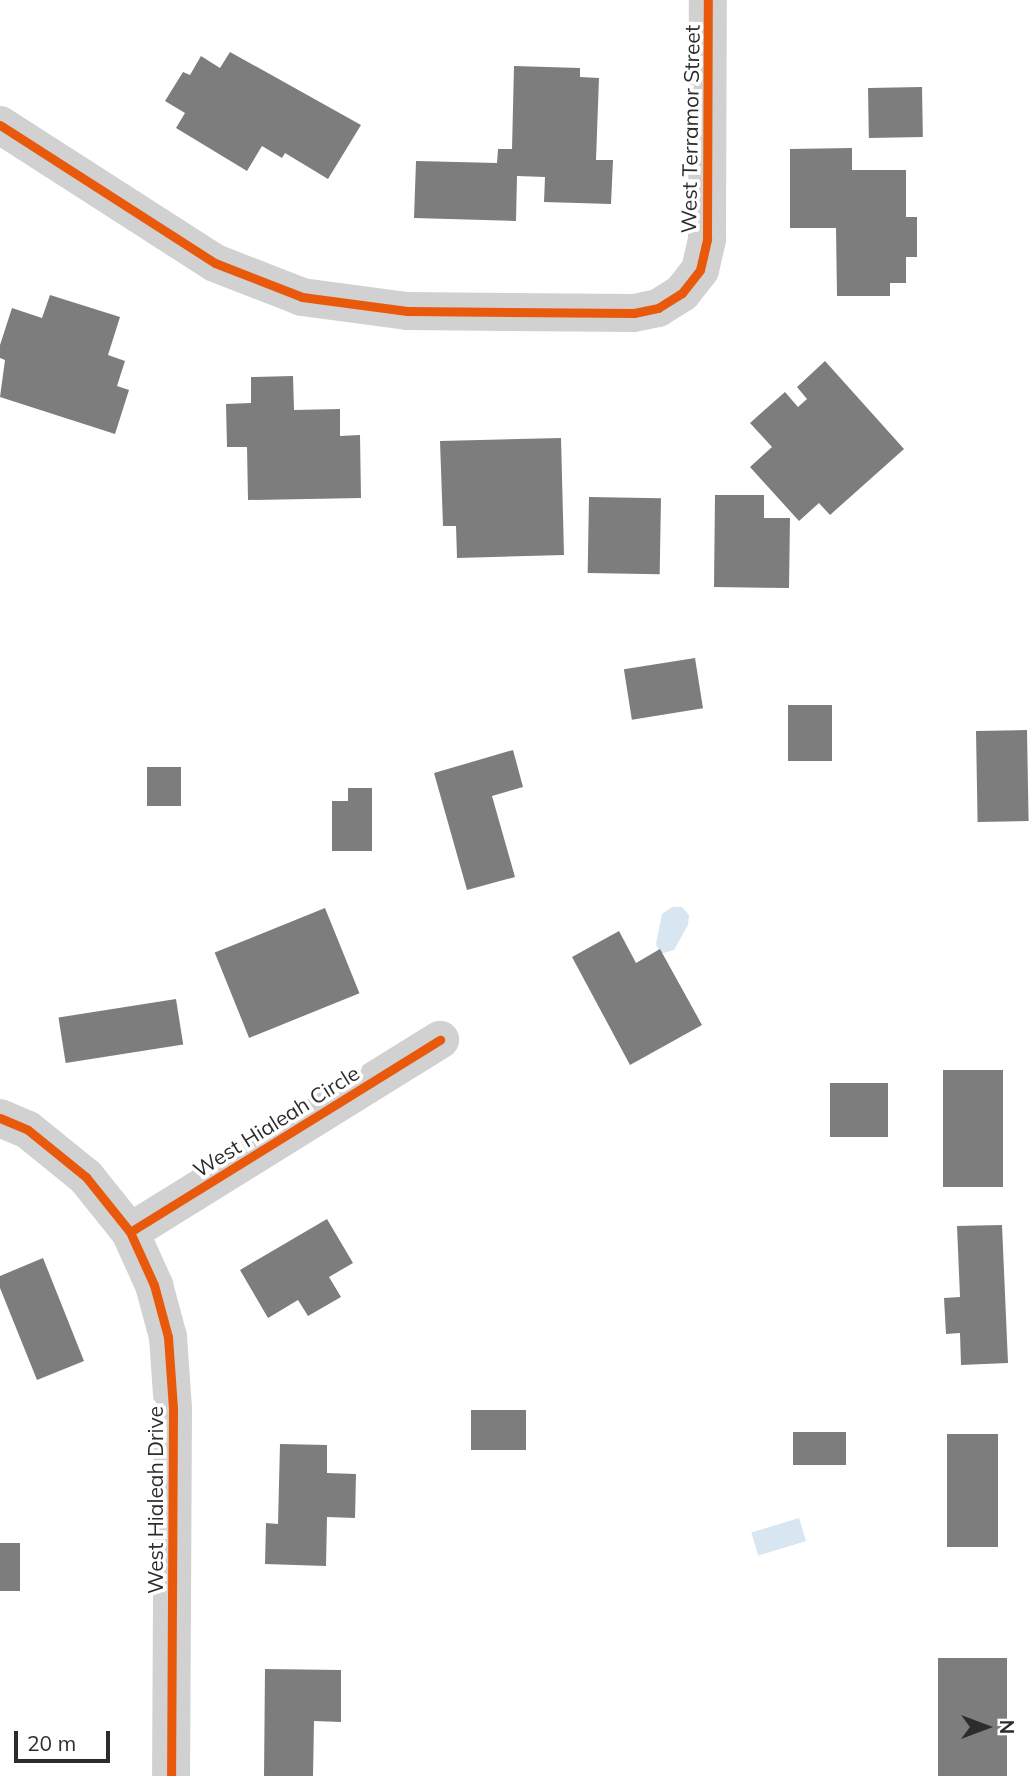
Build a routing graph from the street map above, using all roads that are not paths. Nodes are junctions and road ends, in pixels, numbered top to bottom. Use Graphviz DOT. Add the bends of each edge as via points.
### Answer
graph roads {
  1 [pos="708,0"];
  2 [pos="0,125"];
  3 [pos="440,1040"];
  4 [pos="0,1118"];
  5 [pos="130,1232"];
  6 [pos="171,1776"];
  1 -- 2 [label="street, West Terramor Street" via="707,239 700,270 682,293 658,307 634,313 407,311 302,297 215,263"];
  3 -- 5 [label="street, West Hialeah Circle"];
  4 -- 5 [label="street, West Hialeah Drive" via="28,1130 86,1177"];
  5 -- 6 [label="street, West Hialeah Drive" via="154,1285 168,1337 173,1408"];
}
